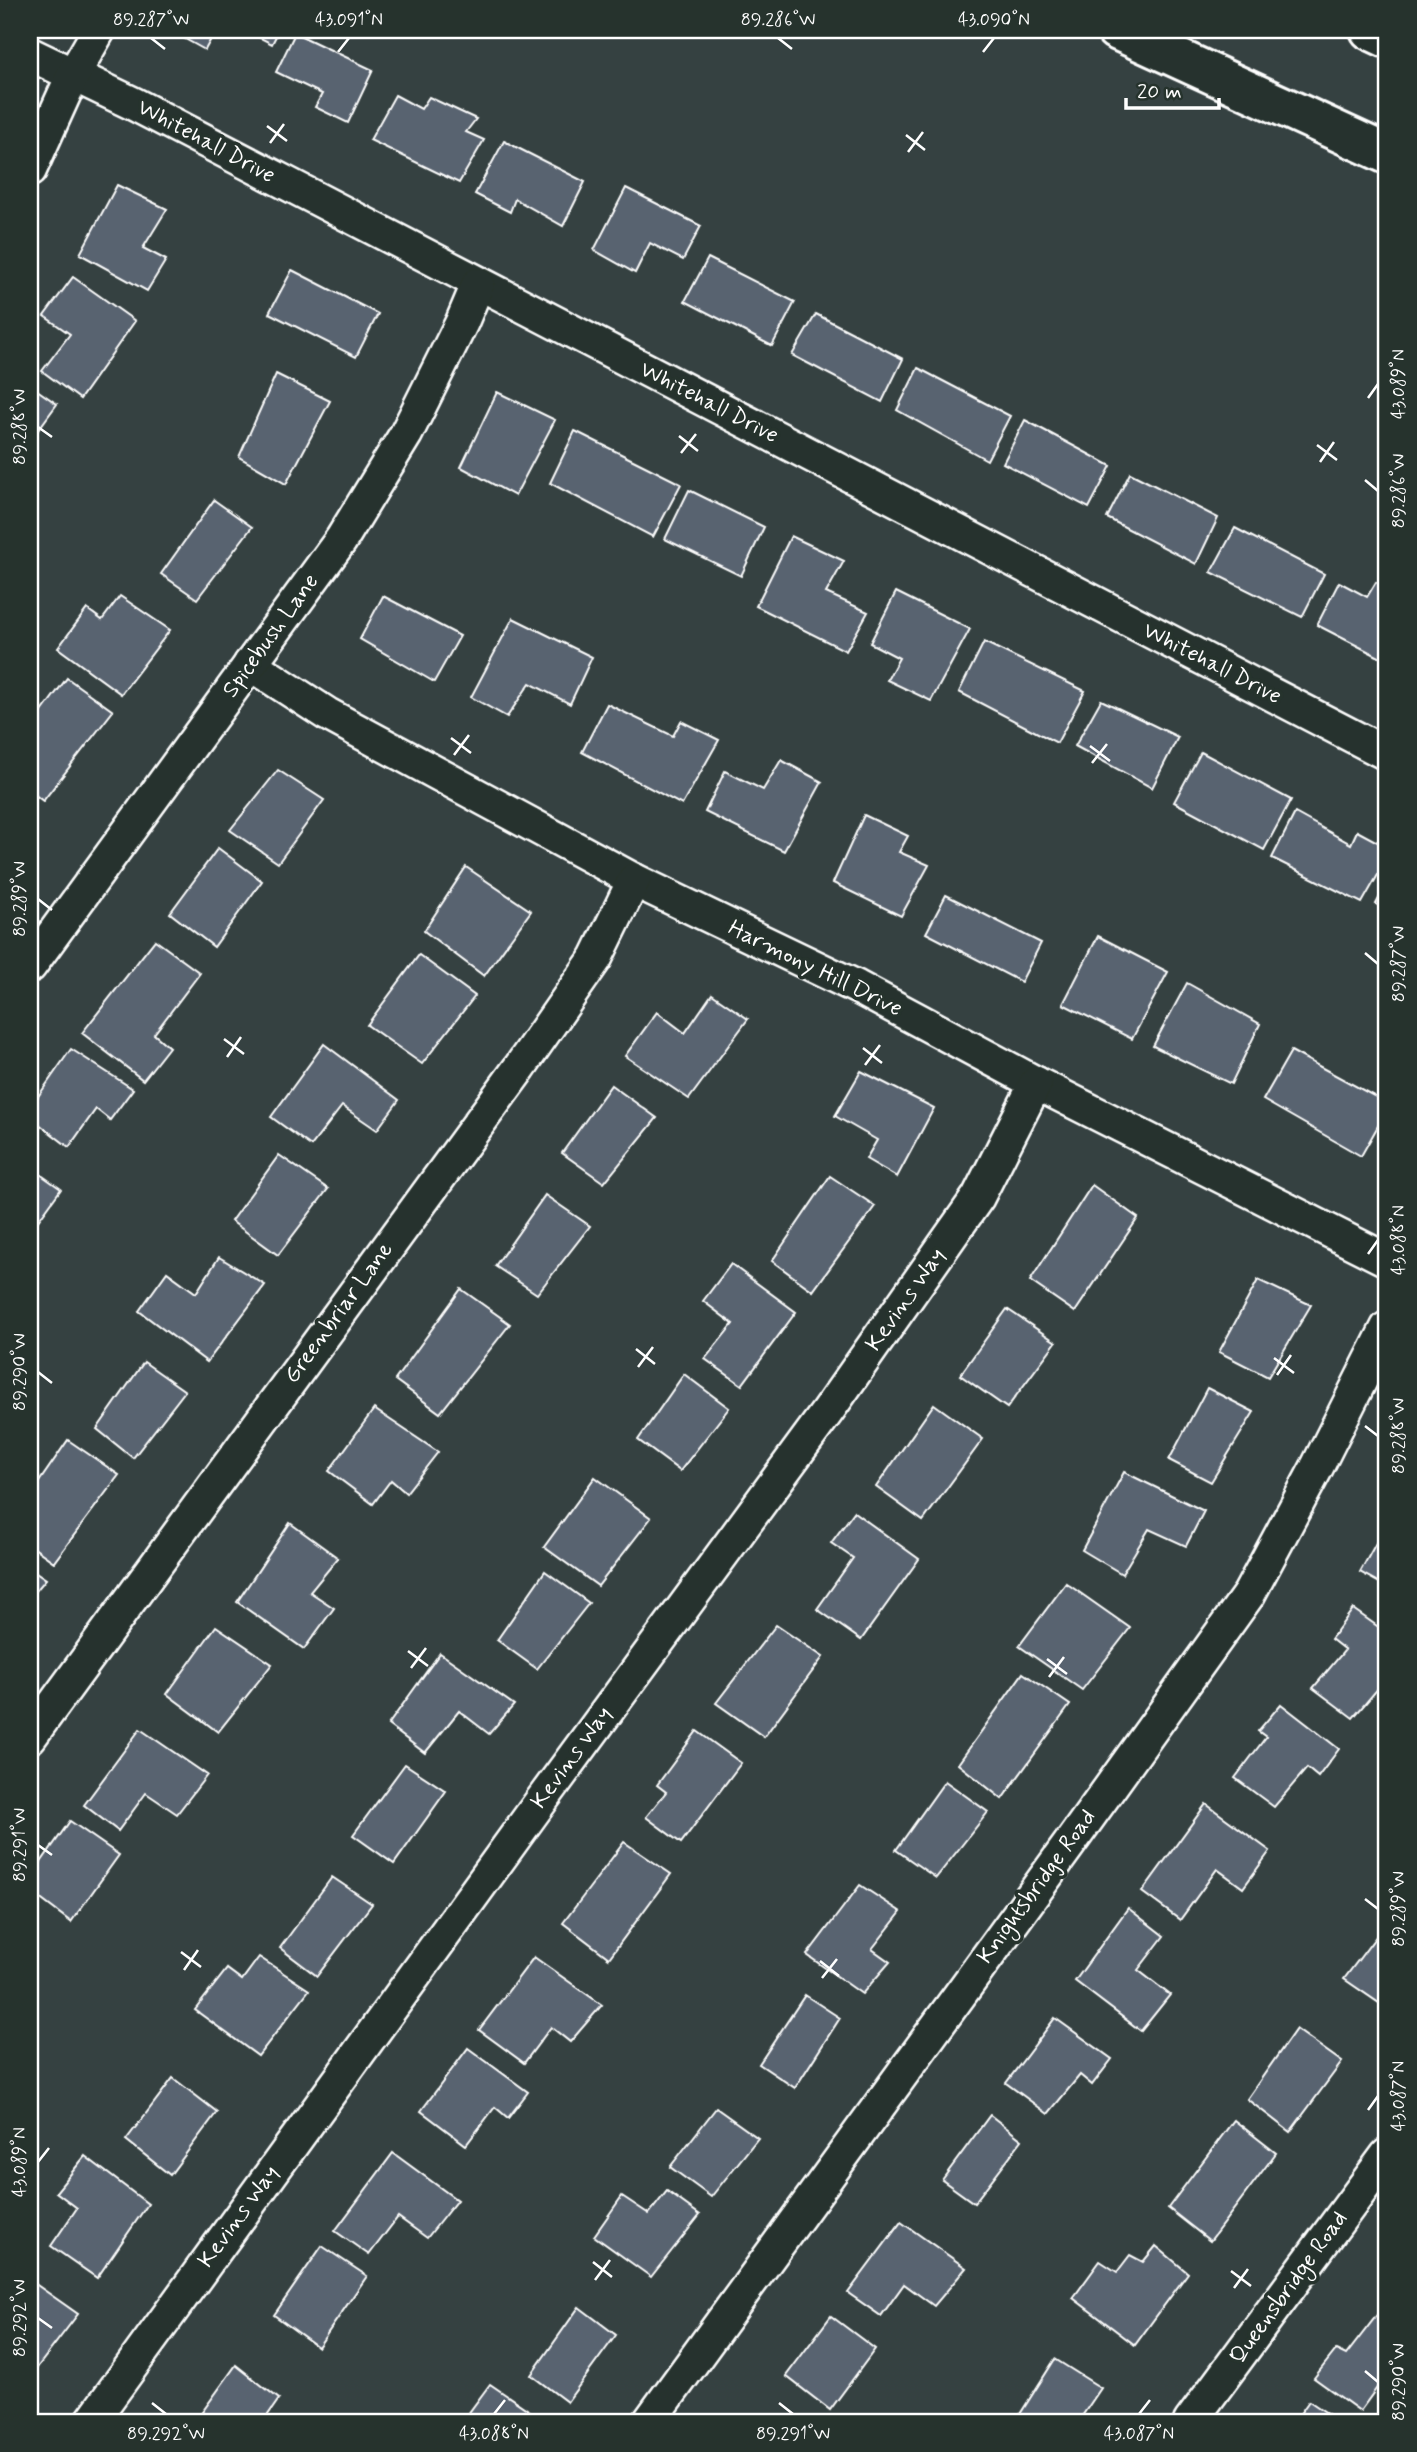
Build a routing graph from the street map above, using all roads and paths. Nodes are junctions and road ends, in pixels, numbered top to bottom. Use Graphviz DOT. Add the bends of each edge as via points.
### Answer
graph roads {
  1 [pos="99,30"];
  2 [pos="1116,30"];
  3 [pos="1370,30"];
  4 [pos="1387,38"];
  5 [pos="30,54"];
  6 [pos="73,75"];
  7 [pos="1387,154"];
  8 [pos="30,170"];
  9 [pos="478,284"];
  10 [pos="250,664"];
  11 [pos="1387,754"];
  12 [pos="634,880"];
  13 [pos="30,966"];
  14 [pos="1036,1083"];
  15 [pos="1387,1259"];
  16 [pos="1387,1328"];
  17 [pos="30,1737"];
  18 [pos="1387,2155"];
  19 [pos="91,2422"];
  20 [pos="649,2422"];
  21 [pos="1190,2422"];
  1 -- 6 [label="street"];
  2 -- 7 [label="highway"];
  3 -- 4 [label="highway"];
  5 -- 6 [label="street, Whitehall Drive"];
  6 -- 8 [label="street"];
  6 -- 9 [label="street, Whitehall Drive"];
  9 -- 10 [label="street, Spicebush Lane" via="406,435 341,540"];
  9 -- 11 [label="street, Whitehall Drive"];
  10 -- 12 [label="street, Harmony Hill Drive" via="327,714"];
  10 -- 13 [label="street, Spicebush Lane"];
  12 -- 14 [label="street, Harmony Hill Drive" via="857,987"];
  12 -- 17 [label="street, Greenbriar Lane" via="596,958 528,1056"];
  14 -- 15 [label="street, Harmony Hill Drive"];
  14 -- 19 [label="street, Kevins Way" via="978,1197 835,1401"];
  16 -- 20 [label="street, Knightsbridge Road" via="1248,1594"];
  18 -- 21 [label="street, Queensbridge Road"];
}
